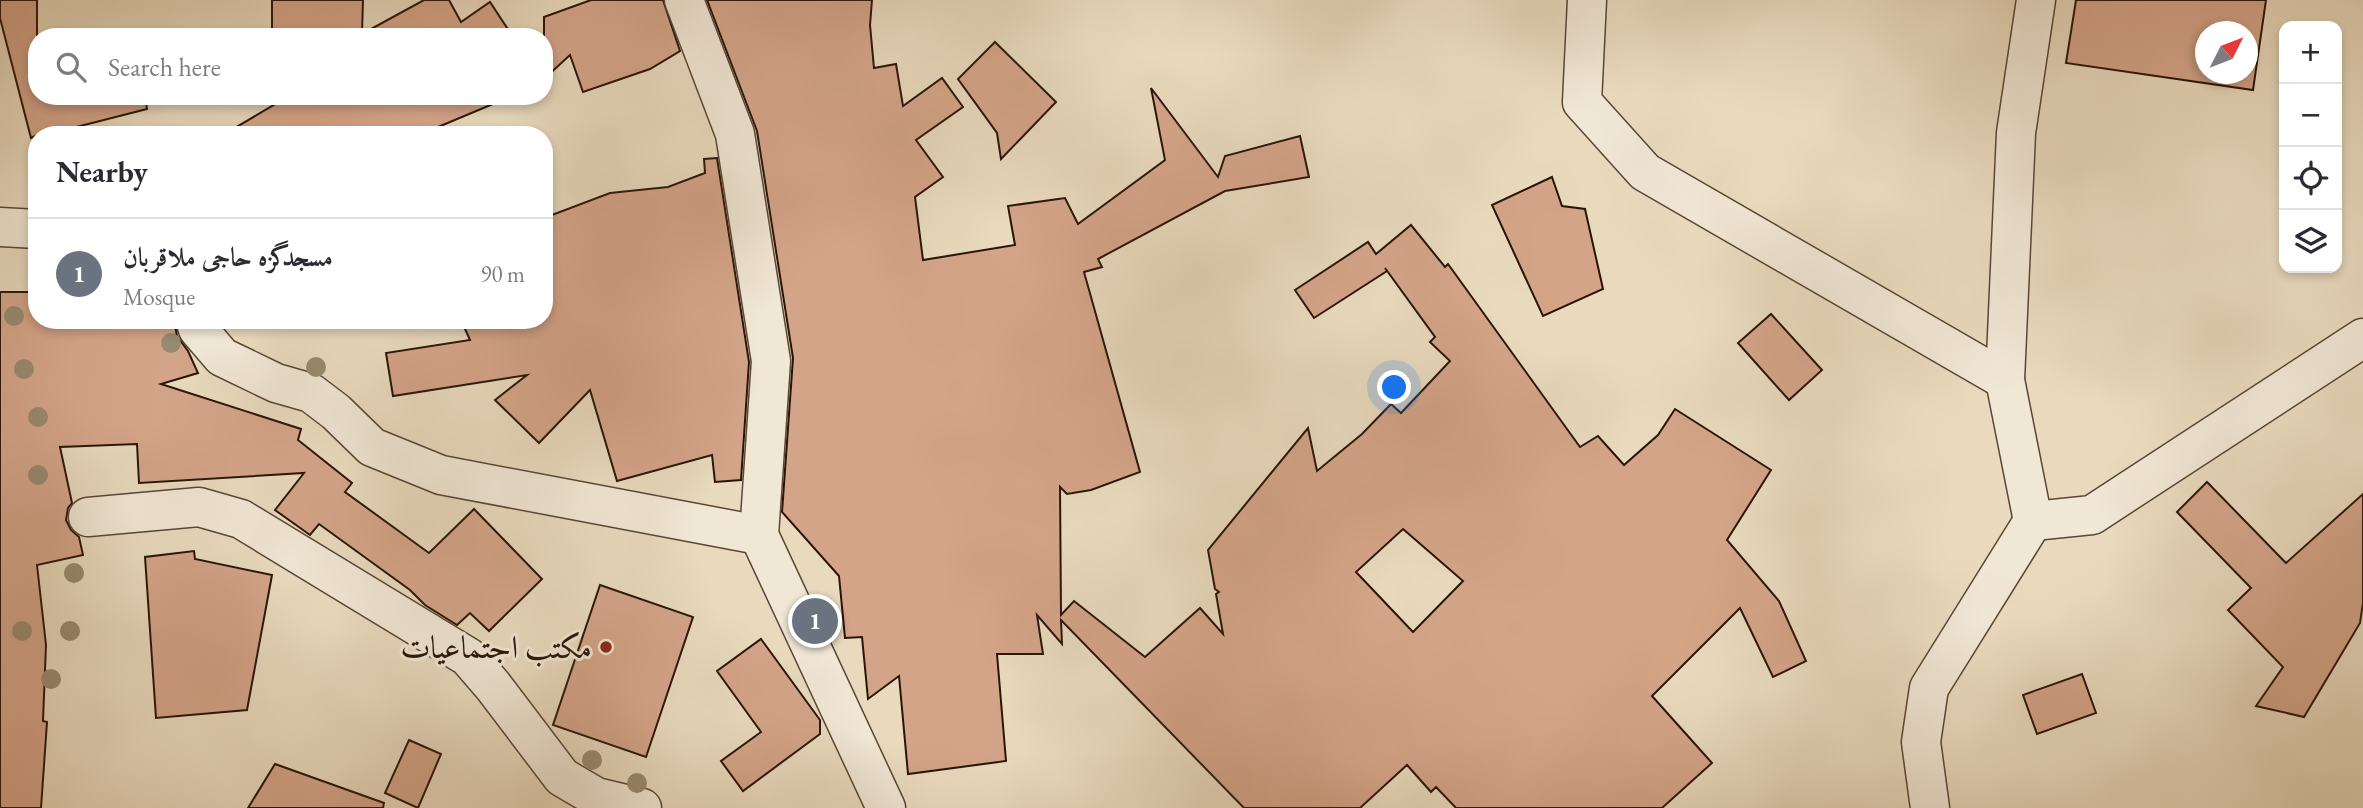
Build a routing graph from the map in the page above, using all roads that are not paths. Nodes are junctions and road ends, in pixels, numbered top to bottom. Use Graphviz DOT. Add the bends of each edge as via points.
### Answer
graph roads {
  1 [pos="684,0"];
  2 [pos="1587,0"];
  3 [pos="2036,0"];
  4 [pos="0,227"];
  5 [pos="28,229"];
  6 [pos="198,329"];
  7 [pos="2363,338"];
  8 [pos="2005,380"];
  9 [pos="88,517"];
  10 [pos="2033,521"];
  11 [pos="759,536"];
  12 [pos="642,808"];
  13 [pos="886,808"];
  14 [pos="1930,808"];
  1 -- 11 [label="street" via="735,134 771,361"];
  2 -- 8 [label="street" via="1582,102 1645,172"];
  3 -- 8 [label="street" via="2016,133"];
  4 -- 5 [label="street"];
  6 -- 11 [label="street" via="222,357 276,383 311,393 372,447 441,475"];
  7 -- 10 [label="street" via="2092,515"];
  8 -- 10 [label="street"];
  9 -- 12 [label="street" via="199,507 242,519 468,657 562,777 596,797"];
  10 -- 14 [label="street" via="1929,688 1921,742"];
  11 -- 13 [label="street"];
}
